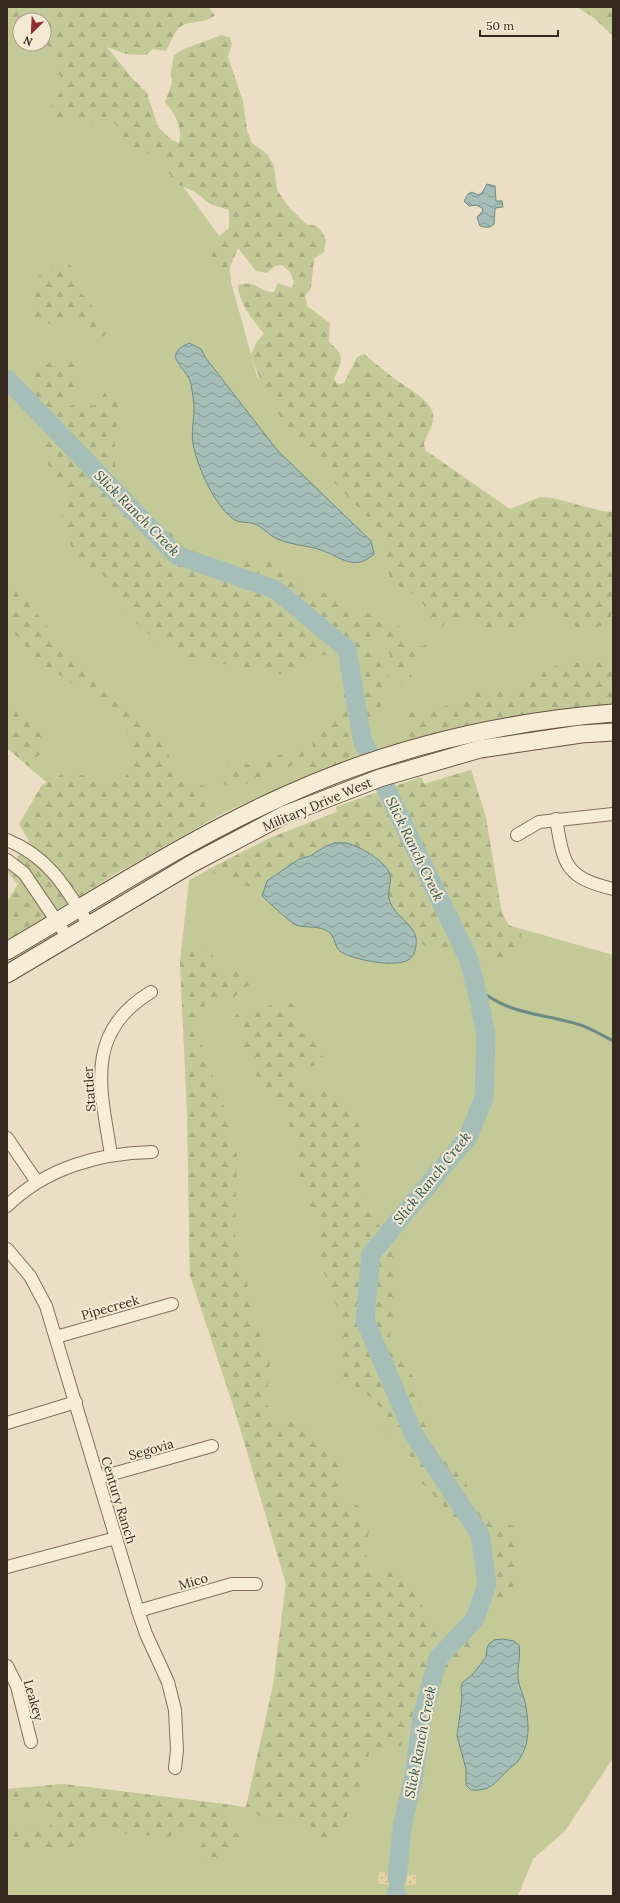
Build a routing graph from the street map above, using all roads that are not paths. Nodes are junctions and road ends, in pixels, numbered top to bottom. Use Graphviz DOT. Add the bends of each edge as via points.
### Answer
graph roads {
  1 [pos="613,713"];
  2 [pos="613,732"];
  3 [pos="613,814"];
  4 [pos="556,819"];
  5 [pos="517,835"];
  6 [pos="7,840"];
  7 [pos="39,858"];
  8 [pos="7,860"];
  9 [pos="24,873"];
  10 [pos="613,889"];
  11 [pos="79,909"];
  12 [pos="57,922"];
  13 [pos="89,925"];
  14 [pos="68,938"];
  15 [pos="7,951"];
  16 [pos="7,974"];
  17 [pos="151,992"];
  18 [pos="7,1138"];
  19 [pos="152,1152"];
  20 [pos="112,1155"];
  21 [pos="37,1182"];
  22 [pos="7,1206"];
  23 [pos="7,1249"];
  24 [pos="172,1304"];
  25 [pos="56,1337"];
  26 [pos="76,1402"];
  27 [pos="7,1423"];
  28 [pos="212,1446"];
  29 [pos="98,1478"];
  30 [pos="116,1538"];
  31 [pos="7,1567"];
  32 [pos="256,1584"];
  33 [pos="138,1611"];
  34 [pos="7,1666"];
  35 [pos="31,1742"];
  36 [pos="175,1768"];
  1 -- 11 [label="main road, Military Drive West" via="537,722 460,736 317,782 217,830"];
  2 -- 13 [label="main road, Military Drive West" via="581,734 480,749 380,778 284,815"];
  3 -- 4 [label="street"];
  4 -- 5 [label="street" via="539,822"];
  4 -- 10 [label="street" via="561,851 568,865 578,877 592,884"];
  6 -- 7 [label="street" via="24,847"];
  7 -- 9 [label="street"];
  7 -- 11 [label="street" via="49,867"];
  8 -- 9 [label="street"];
  9 -- 12 [label="street"];
  11 -- 12 [label="main road, Military Drive West"];
  11 -- 13 [label="street"];
  12 -- 14 [label="street"];
  12 -- 15 [label="main road, Military Drive West"];
  13 -- 14 [label="main road, Military Drive West"];
  14 -- 16 [label="main road, Military Drive West"];
  17 -- 20 [label="street, Stattler" via="120,1018 110,1034 103,1053 100,1072 101,1092"];
  18 -- 21 [label="street"];
  19 -- 20 [label="street"];
  20 -- 21 [label="street" via="68,1167"];
  21 -- 22 [label="street"];
  23 -- 25 [label="street, Century Ranch" via="39,1290"];
  24 -- 25 [label="street, Pipecreek"];
  25 -- 26 [label="street, Century Ranch"];
  26 -- 27 [label="street"];
  26 -- 29 [label="street, Century Ranch"];
  28 -- 29 [label="street, Segovia"];
  29 -- 30 [label="street, Century Ranch"];
  30 -- 31 [label="street"];
  30 -- 33 [label="street, Century Ranch"];
  32 -- 33 [label="street, Mico" via="232,1584"];
  33 -- 36 [label="street, Century Ranch" via="168,1682 175,1710"];
  34 -- 35 [label="street, Leakey" via="18,1686"];
}
